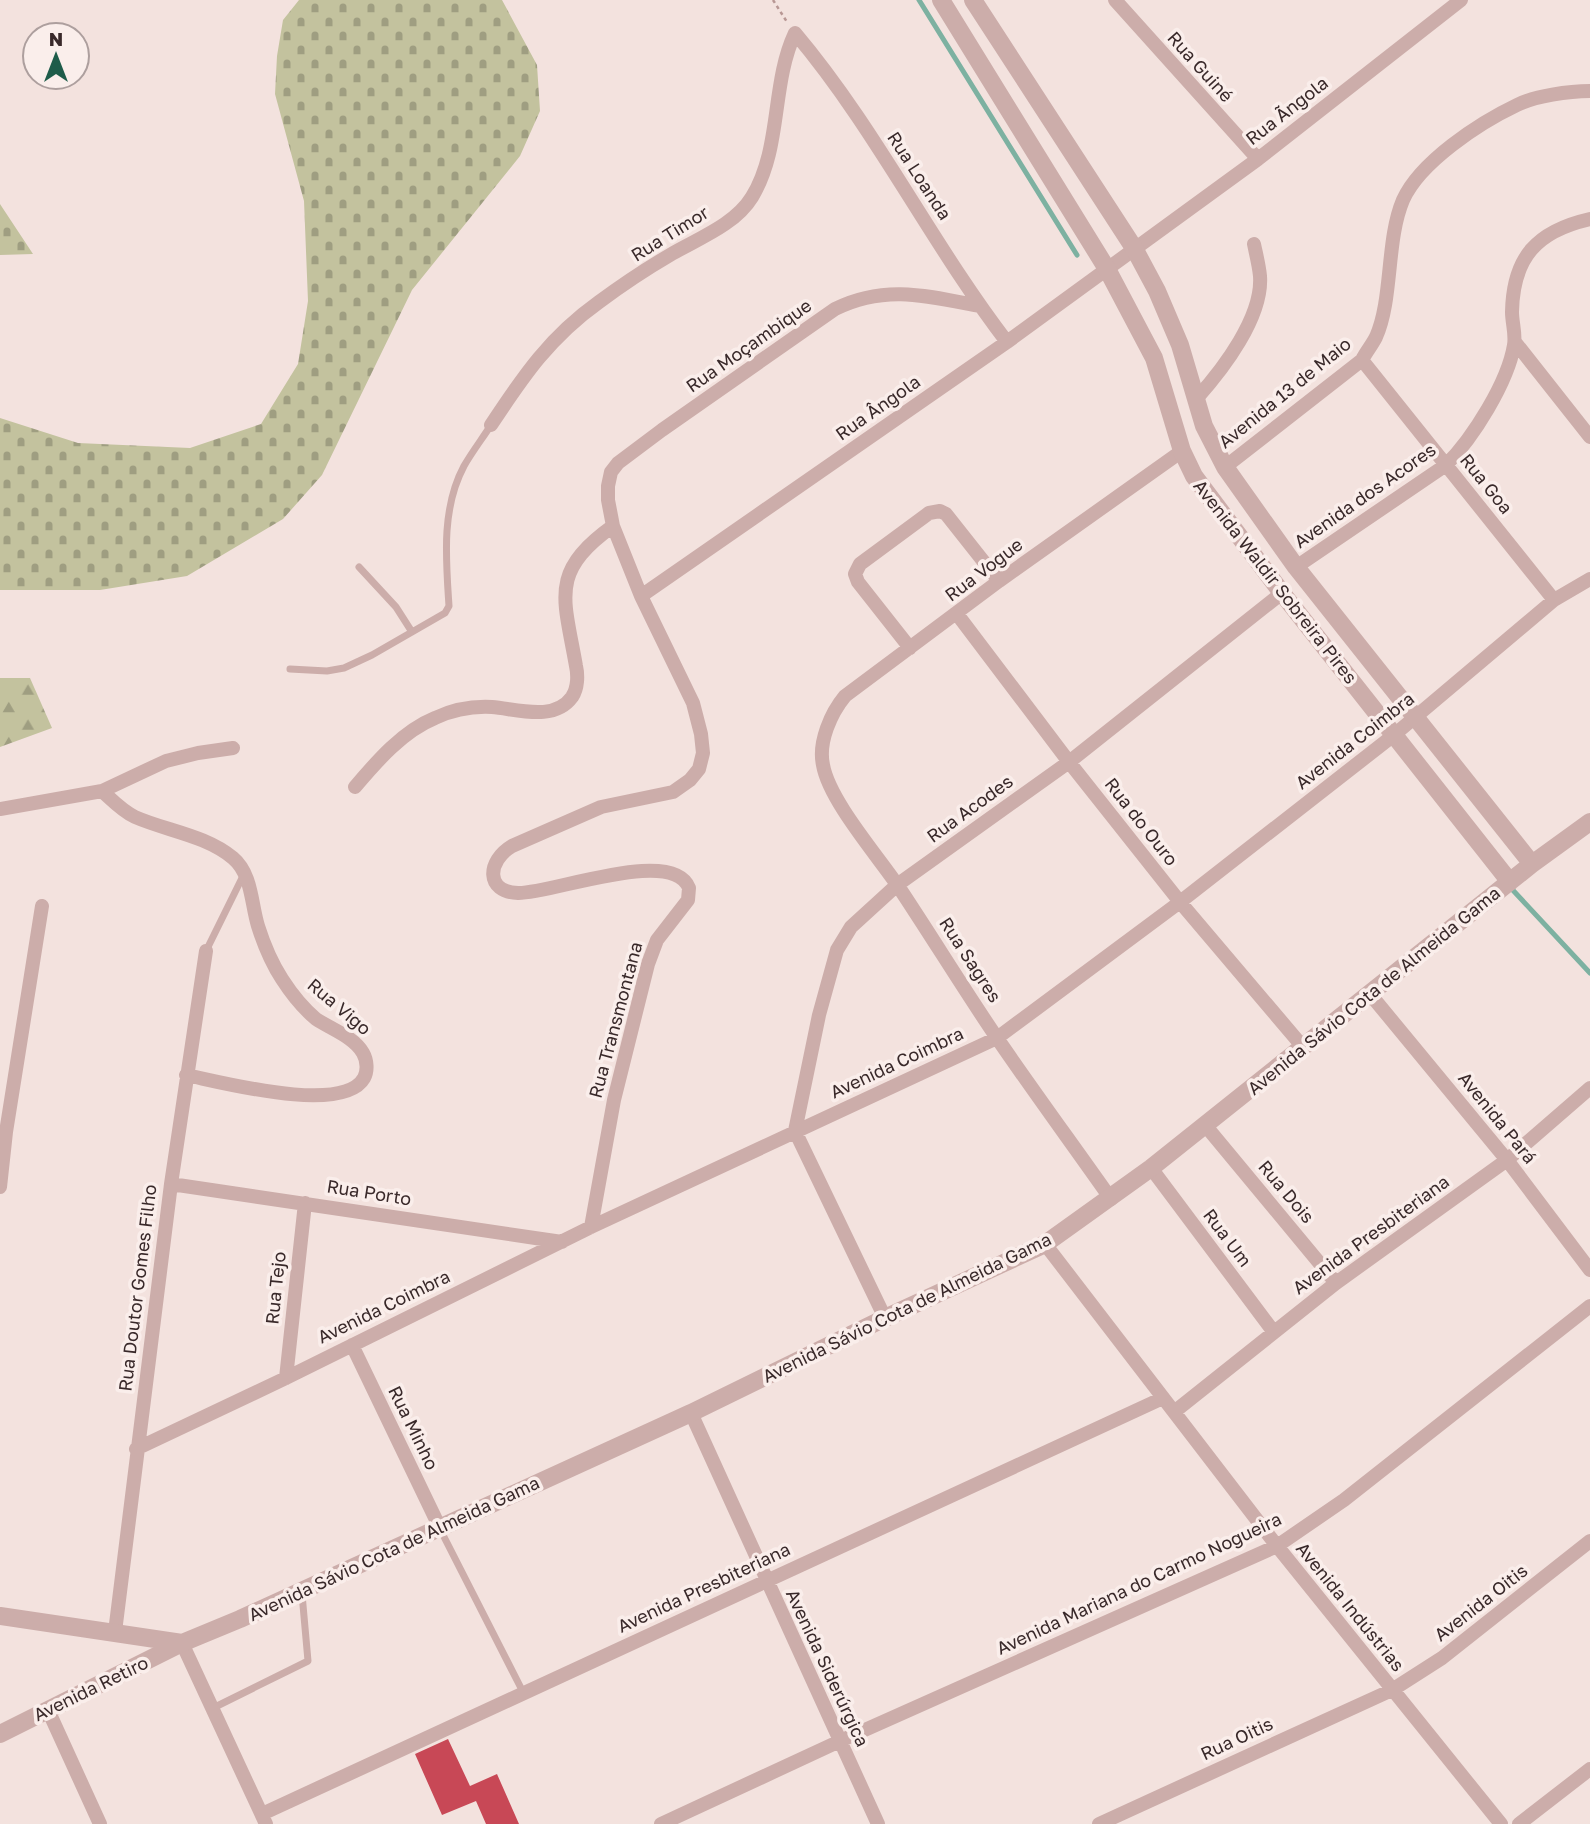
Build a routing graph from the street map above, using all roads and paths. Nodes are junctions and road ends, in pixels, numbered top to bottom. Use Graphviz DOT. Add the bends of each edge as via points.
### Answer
graph roads {
  1 [pos="773,0"];
  2 [pos="940,0"];
  3 [pos="973,0"];
  4 [pos="1115,0"];
  5 [pos="1461,0"];
  6 [pos="795,33"];
  7 [pos="1590,91"];
  8 [pos="1258,159"];
  9 [pos="1590,220"];
  10 [pos="1254,244"];
  11 [pos="1134,248"];
  12 [pos="1107,269"];
  13 [pos="979,306"];
  14 [pos="1007,342"];
  15 [pos="1515,342"];
  16 [pos="1362,360"];
  17 [pos="1197,398"];
  18 [pos="492,425"];
  19 [pos="1590,437"];
  20 [pos="1182,451"];
  21 [pos="1446,465"];
  22 [pos="1225,467"];
  23 [pos="613,526"];
  24 [pos="359,567"];
  25 [pos="1296,567"];
  26 [pos="1590,579"];
  27 [pos="999,581"];
  28 [pos="1282,593"];
  29 [pos="641,596"];
  30 [pos="1554,600"];
  31 [pos="957,614"];
  32 [pos="412,632"];
  33 [pos="910,648"];
  34 [pos="290,669"];
  35 [pos="1416,717"];
  36 [pos="825,733"];
  37 [pos="1394,735"];
  38 [pos="233,748"];
  39 [pos="1069,762"];
  40 [pos="355,787"];
  41 [pos="102,791"];
  42 [pos="0,809"];
  43 [pos="1590,822"];
  44 [pos="1532,864"];
  45 [pos="245,873"];
  46 [pos="1510,882"];
  47 [pos="897,885"];
  48 [pos="1180,902"];
  49 [pos="42,906"];
  50 [pos="206,951"];
  51 [pos="1370,993"];
  52 [pos="998,1038"];
  53 [pos="1303,1047"];
  54 [pos="186,1075"];
  55 [pos="1590,1088"];
  56 [pos="1205,1125"];
  57 [pos="795,1131"];
  58 [pos="3,1132"];
  59 [pos="1507,1160"];
  60 [pos="1151,1168"];
  61 [pos="1,1179"];
  62 [pos="171,1184"];
  63 [pos="1111,1199"];
  64 [pos="305,1203"];
  65 [pos="591,1227"];
  66 [pos="562,1242"];
  67 [pos="1045,1244"];
  68 [pos="1590,1270"];
  69 [pos="1336,1283"];
  70 [pos="1590,1307"];
  71 [pos="885,1318"];
  72 [pos="1273,1331"];
  73 [pos="352,1345"];
  74 [pos="286,1378"];
  75 [pos="1163,1398"];
  76 [pos="1174,1412"];
  77 [pos="691,1413"];
  78 [pos="136,1449"];
  79 [pos="440,1528"];
  80 [pos="1590,1541"];
  81 [pos="1277,1546"];
  82 [pos="766,1581"];
  83 [pos="301,1591"];
  84 [pos="0,1616"];
  85 [pos="115,1632"];
  86 [pos="182,1643"];
  87 [pos="1392,1690"];
  88 [pos="523,1692"];
  89 [pos="212,1709"];
  90 [pos="48,1710"];
  91 [pos="0,1734"];
  92 [pos="840,1741"];
  93 [pos="1590,1769"];
  94 [pos="264,1819"];
  95 [pos="100,1824"];
  96 [pos="661,1824"];
  97 [pos="878,1824"];
  98 [pos="1099,1824"];
  99 [pos="1501,1824"];
  100 [pos="1519,1824"];
  1 -- 6 [label="path"];
  2 -- 12 [label="street, Avenida Waldir Sobreira Pires"];
  3 -- 11 [label="street, Avenida Waldir Sobreira Pires"];
  4 -- 8 [label="street, Rua Guiné"];
  5 -- 8 [label="street, Rua Ãngola"];
  6 -- 13 [label="street, Rua Loanda" via="848,100"];
  6 -- 18 [label="street, Rua Timor" via="785,57 764,171 751,199 732,218 668,256 566,328 537,358"];
  7 -- 16 [label="street, Avenida 13 de Maio" via="1519,104 1465,134 1427,167 1404,200 1381,321"];
  8 -- 11 [label="street, Rua Ãngola"];
  9 -- 15 [label="street, Avenida dos Acores" via="1561,227 1537,242 1522,264 1514,290"];
  10 -- 17 [label="street" via="1260,276 1248,326"];
  11 -- 12 [label="street, Rua Ângola"];
  11 -- 17 [label="street, Avenida Waldir Sobreira Pires" via="1166,313"];
  12 -- 14 [label="street, Rua Ângola"];
  12 -- 20 [label="street, Avenida Waldir Sobreira Pires" via="1154,358"];
  13 -- 14 [label="street, Rua Loanda"];
  13 -- 23 [label="street, Rua Moçambique" via="903,293 864,297 835,309 618,463 608,486"];
  14 -- 29 [label="street, Rua Ângola"];
  15 -- 19 [label="street"];
  15 -- 21 [label="street, Avenida dos Acores" via="1506,371 1476,429"];
  16 -- 21 [label="street, Rua Goa"];
  16 -- 22 [label="street, Avenida 13 de Maio"];
  17 -- 22 [label="street, Avenida Waldir Sobreira Pires"];
  18 -- 32 [label="lane" via="464,466 451,503 447,522 449,606 446,613"];
  20 -- 27 [label="street, Rua Vogue"];
  20 -- 28 [label="street, Avenida Waldir Sobreira Pires" via="1210,500"];
  21 -- 25 [label="street, Avenida dos Acores"];
  21 -- 30 [label="street, Rua Goa"];
  22 -- 25 [label="street, Avenida Waldir Sobreira Pires"];
  23 -- 29 [label="street, Rua Moçambique"];
  23 -- 40 [label="street" via="577,558 565,585 577,673 573,696 550,711 465,708 434,718 411,732"];
  24 -- 32 [label="lane"];
  25 -- 35 [label="street, Avenida Waldir Sobreira Pires"];
  26 -- 30 [label="street, Avenida Coimbra"];
  27 -- 31 [label="street, Rua Vogue"];
  27 -- 33 [label="street" via="940,511 929,513 860,564 855,574 858,582"];
  28 -- 37 [label="street, Avenida Waldir Sobreira Pires"];
  28 -- 39 [label="street, Rua Acodes"];
  29 -- 65 [label="street, Rua Transmontana" via="693,703 703,753 699,769 673,792 601,807 512,846 502,852 493,869 499,886 511,893 531,893 637,870 673,875 689,888 688,900 657,940 648,964 614,1100"];
  30 -- 35 [label="street, Avenida Coimbra"];
  31 -- 33 [label="street, Rua Vogue"];
  31 -- 39 [label="street, Rua do Ouro"];
  32 -- 34 [label="lane" via="344,668"];
  33 -- 36 [label="street, Rua Vogue" via="845,696"];
  35 -- 37 [label="street, Avenida Coimbra"];
  35 -- 44 [label="street, Avenida Waldir Sobreira Pires"];
  36 -- 47 [label="street, Rua Sagres" via="822,764 836,798"];
  37 -- 46 [label="street, Avenida Waldir Sobreira Pires"];
  37 -- 48 [label="street, Avenida Coimbra"];
  38 -- 41 [label="street" via="166,761"];
  39 -- 47 [label="street, Rua Acodes"];
  39 -- 48 [label="street, Rua do Ouro"];
  41 -- 42 [label="street"];
  41 -- 45 [label="street" via="134,816 220,849"];
  43 -- 44 [label="street, Avenida Sávio Cota de Almeida Gama"];
  44 -- 46 [label="street, Avenida Sávio Cota de Almeida Gama"];
  45 -- 50 [label="lane"];
  45 -- 54 [label="street, Rua Vigo" via="265,948 280,976 315,1018 357,1045 366,1062 366,1074 355,1089 328,1096 261,1091"];
  46 -- 51 [label="street, Avenida Sávio Cota de Almeida Gama"];
  47 -- 52 [label="street, Rua Sagres"];
  47 -- 57 [label="street, Rua Acodes" via="851,927 837,950"];
  48 -- 52 [label="street, Avenida Coimbra"];
  48 -- 53 [label="street, Rua do Ouro"];
  49 -- 58 [label="street"];
  50 -- 54 [label="street, Rua Doutor Gomes Filho"];
  51 -- 53 [label="street, Avenida Sávio Cota de Almeida Gama"];
  51 -- 59 [label="street, Avenida Pará"];
  52 -- 57 [label="street, Avenida Coimbra"];
  52 -- 63 [label="street, Rua Sagres"];
  53 -- 56 [label="street, Avenida Sávio Cota de Almeida Gama"];
  54 -- 62 [label="street, Rua Doutor Gomes Filho"];
  55 -- 59 [label="street, Avenida Presbiteriana"];
  56 -- 60 [label="street, Avenida Sávio Cota de Almeida Gama"];
  56 -- 69 [label="street, Rua Dois"];
  57 -- 65 [label="street, Avenida Coimbra"];
  57 -- 71 [label="street"];
  58 -- 61 [label="street"];
  59 -- 68 [label="street, Avenida Pará"];
  59 -- 69 [label="street, Avenida Presbiteriana"];
  60 -- 63 [label="street, Avenida Sávio Cota de Almeida Gama"];
  60 -- 72 [label="street, Rua Um"];
  62 -- 64 [label="street, Rua Porto"];
  62 -- 78 [label="street, Rua Doutor Gomes Filho"];
  63 -- 67 [label="street, Avenida Sávio Cota de Almeida Gama"];
  64 -- 66 [label="street, Rua Porto"];
  64 -- 74 [label="street, Rua Tejo"];
  65 -- 66 [label="street, Avenida Coimbra"];
  66 -- 73 [label="street, Avenida Coimbra"];
  67 -- 71 [label="street, Avenida Sávio Cota de Almeida Gama"];
  67 -- 75 [label="street, Avenida Indústrias"];
  69 -- 72 [label="street, Avenida Presbiteriana"];
  70 -- 81 [label="street, Avenida Mariana do Carmo Nogueira" via="1344,1500"];
  71 -- 77 [label="street, Avenida Sávio Cota de Almeida Gama"];
  72 -- 76 [label="street, Avenida Presbiteriana"];
  73 -- 74 [label="street, Avenida Coimbra"];
  73 -- 79 [label="street, Rua Minho"];
  74 -- 78 [label="street, Avenida Coimbra"];
  75 -- 76 [label="street, Avenida Indústrias"];
  75 -- 82 [label="street, Avenida Presbiteriana"];
  76 -- 81 [label="street, Avenida Indústrias"];
  77 -- 79 [label="street, Avenida Sávio Cota de Almeida Gama"];
  77 -- 82 [label="street, Avenida Siderúrgica"];
  78 -- 85 [label="street, Rua Doutor Gomes Filho"];
  79 -- 83 [label="street, Avenida Sávio Cota de Almeida Gama"];
  79 -- 88 [label="lane"];
  80 -- 87 [label="street, Avenida Oitis" via="1442,1658"];
  81 -- 87 [label="street, Avenida Indústrias"];
  81 -- 92 [label="street, Avenida Mariana do Carmo Nogueira"];
  82 -- 88 [label="street, Avenida Presbiteriana"];
  82 -- 92 [label="street, Avenida Siderúrgica"];
  83 -- 86 [label="street, Avenida Sávio Cota de Almeida Gama"];
  83 -- 89 [label="lane" via="308,1661"];
  84 -- 85 [label="street"];
  85 -- 86 [label="street"];
  86 -- 89 [label="street"];
  86 -- 90 [label="street, Avenida Retiro"];
  87 -- 98 [label="street, Rua Oitis"];
  87 -- 99 [label="street, Avenida Indústrias"];
  88 -- 94 [label="street, Avenida Presbiteriana"];
  89 -- 94 [label="street"];
  90 -- 91 [label="street, Avenida Retiro"];
  90 -- 95 [label="street"];
  92 -- 96 [label="street, Avenida Mariana do Carmo Nogueira"];
  92 -- 97 [label="street, Avenida Siderúrgica"];
  93 -- 100 [label="street"];
}
